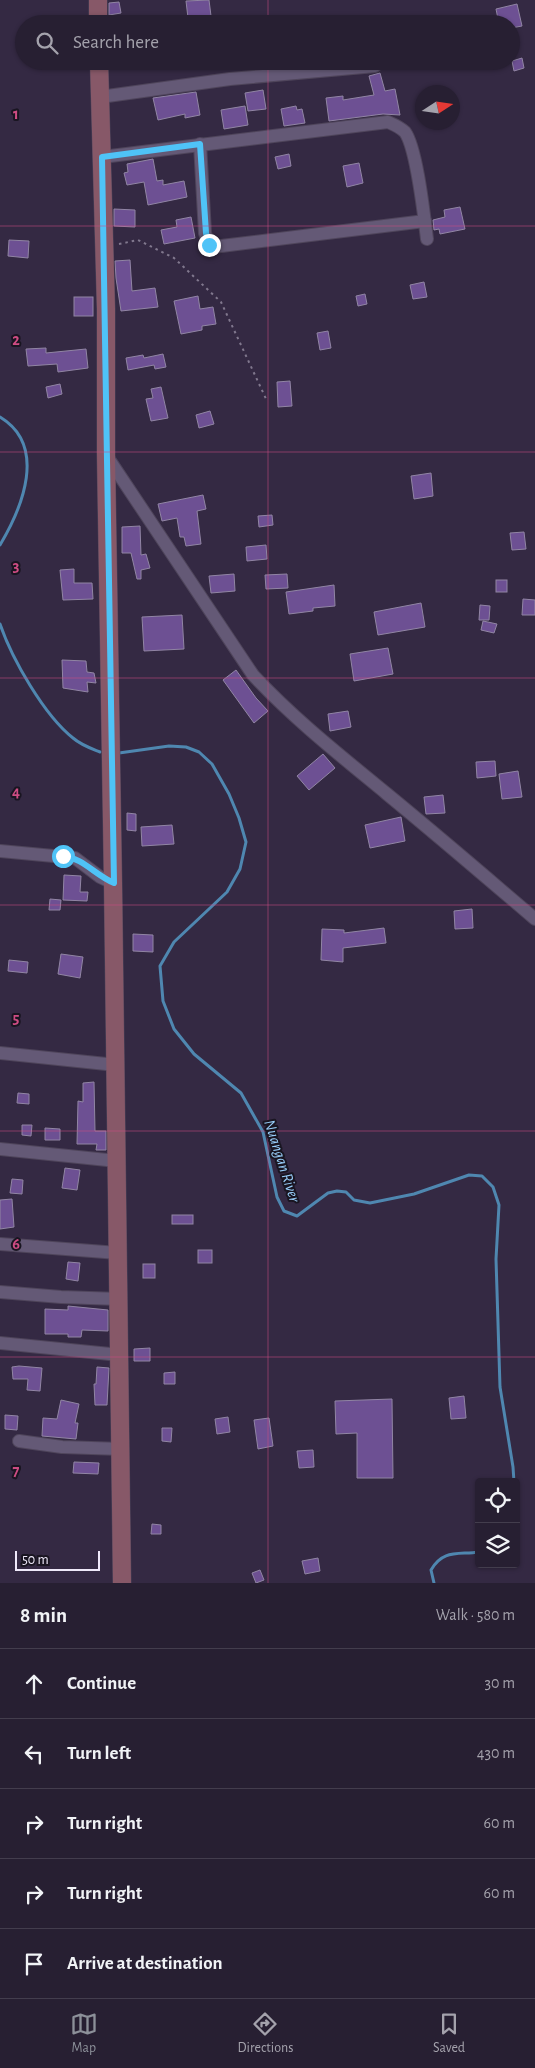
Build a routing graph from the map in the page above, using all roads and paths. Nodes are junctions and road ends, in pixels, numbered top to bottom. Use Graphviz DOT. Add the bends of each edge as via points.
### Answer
graph roads {
  1 [pos="98,0"];
  2 [pos="98,15"];
  3 [pos="99,70"];
  4 [pos="330,70"];
  5 [pos="100,97"];
  6 [pos="200,144"];
  7 [pos="102,157"];
  8 [pos="425,221"];
  9 [pos="427,239"];
  10 [pos="104,247"];
  11 [pos="267,401"];
  12 [pos="106,455"];
  13 [pos="0,851"];
  14 [pos="114,883"];
  15 [pos="535,920"];
  16 [pos="0,1053"];
  17 [pos="116,1065"];
  18 [pos="0,1149"];
  19 [pos="117,1160"];
  20 [pos="0,1244"];
  21 [pos="118,1253"];
  22 [pos="0,1292"];
  23 [pos="119,1299"];
  24 [pos="0,1343"];
  25 [pos="120,1356"];
  26 [pos="19,1441"];
  27 [pos="121,1449"];
  28 [pos="122,1583"];
  1 -- 2 [label="street"];
  3 -- 5 [label="street"];
  4 -- 5 [label="street" via="230,79"];
  5 -- 7 [label="street"];
  6 -- 7 [label="street"];
  6 -- 8 [label="street" via="388,122 405,133 413,148"];
  6 -- 8 [label="street" via="206,233 209,245 213,247"];
  7 -- 10 [label="street"];
  8 -- 9 [label="street"];
  10 -- 11 [label="path" via="138,240 174,258 221,302"];
  10 -- 12 [label="street"];
  12 -- 14 [label="street"];
  12 -- 15 [label="street" via="253,675 324,742"];
  13 -- 14 [label="street" via="75,858 100,877"];
  14 -- 17 [label="street"];
  16 -- 17 [label="street"];
  17 -- 19 [label="street"];
  18 -- 19 [label="street"];
  19 -- 21 [label="street"];
  20 -- 21 [label="street"];
  21 -- 23 [label="street"];
  22 -- 23 [label="street"];
  23 -- 25 [label="street"];
  24 -- 25 [label="street"];
  25 -- 27 [label="street"];
  26 -- 27 [label="street" via="62,1447"];
  27 -- 28 [label="street"];
}
